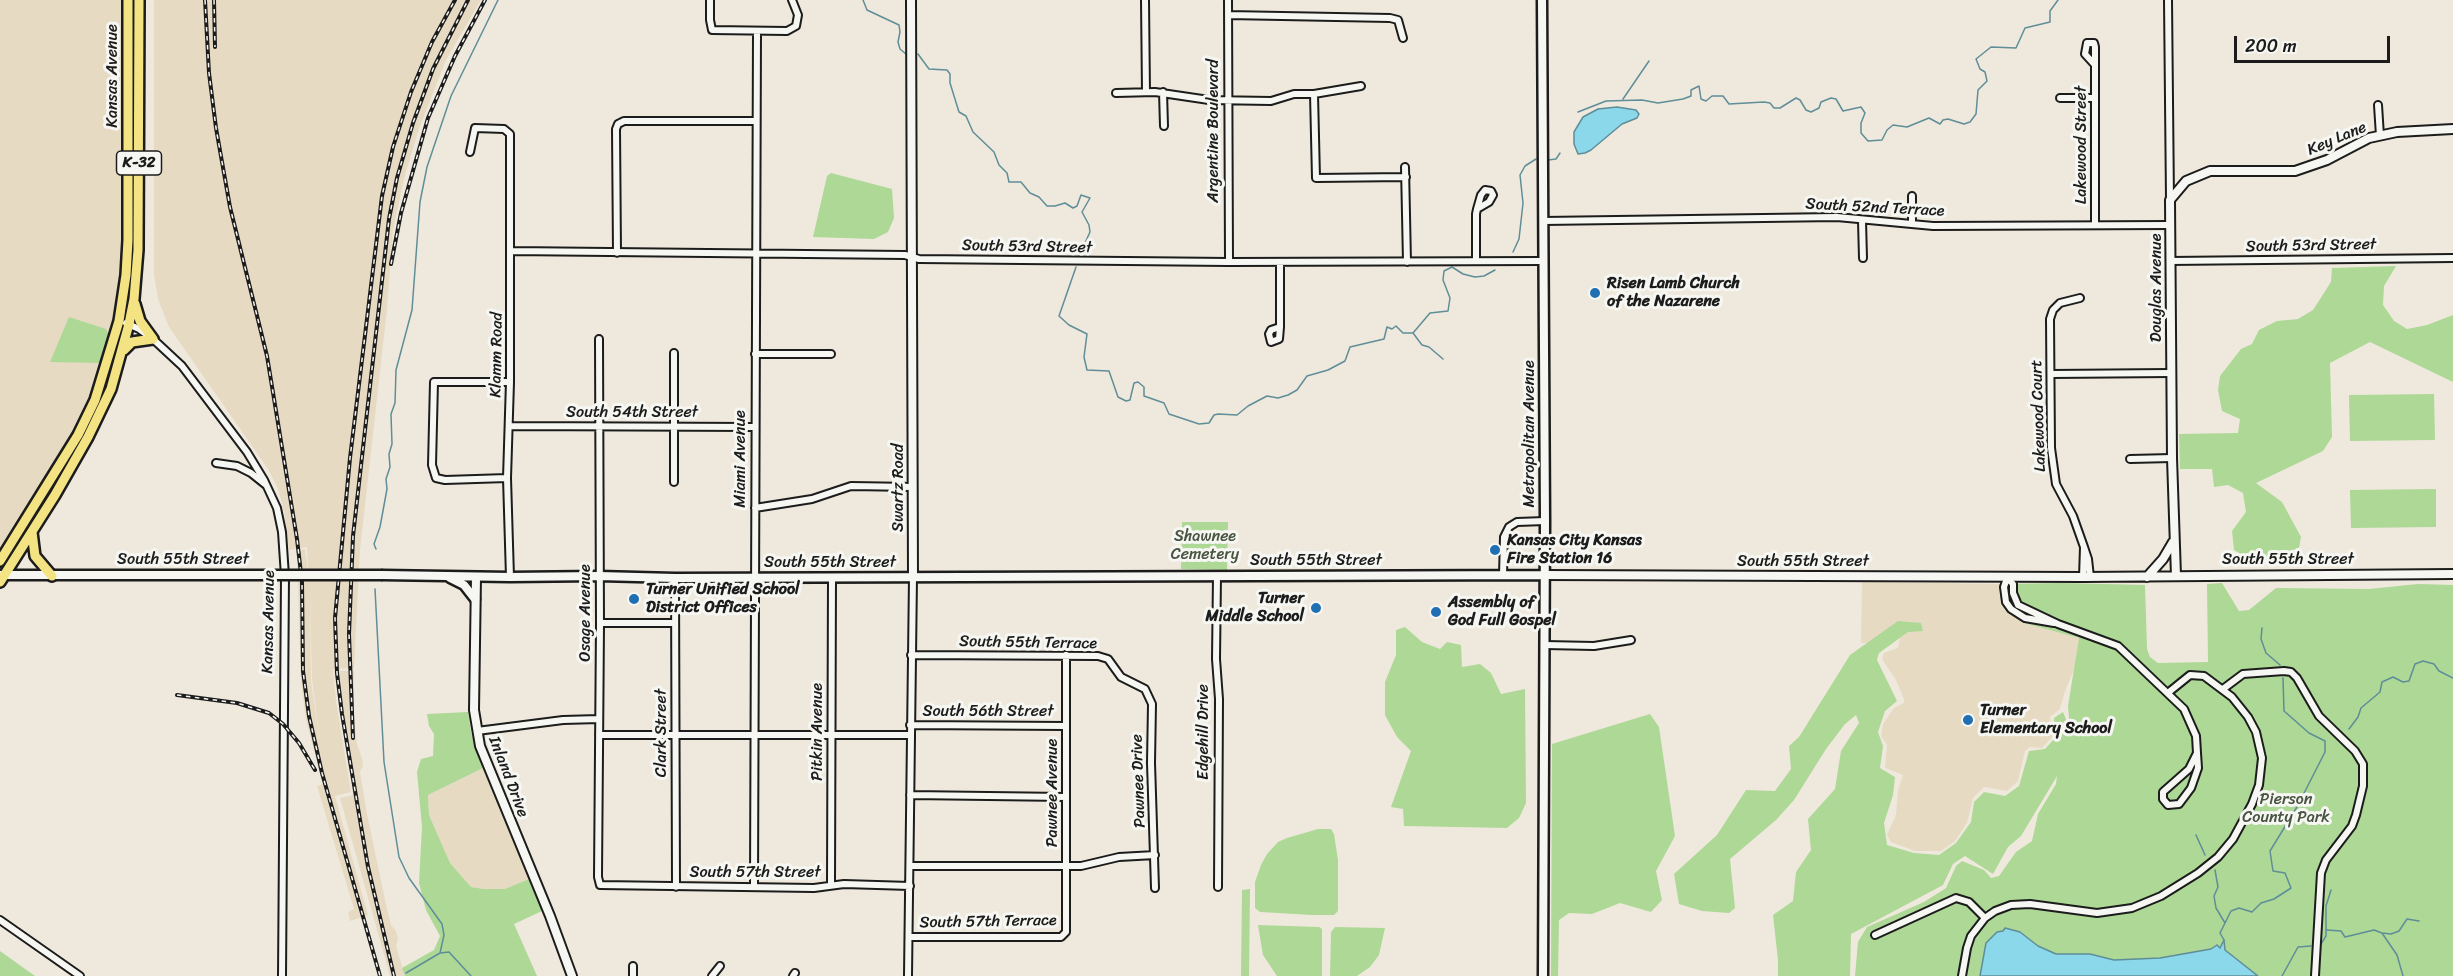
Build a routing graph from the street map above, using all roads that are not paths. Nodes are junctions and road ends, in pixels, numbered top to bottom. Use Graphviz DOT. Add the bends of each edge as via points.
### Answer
graph roads {
  1 [pos="128,0"];
  2 [pos="139,0"];
  3 [pos="710,0"];
  4 [pos="792,0"];
  5 [pos="911,0"];
  6 [pos="1145,0"];
  7 [pos="1228,0"];
  8 [pos="1542,0"];
  9 [pos="2168,0"];
  10 [pos="1228,15"];
  11 [pos="757,31"];
  12 [pos="1403,39"];
  13 [pos="2095,65"];
  14 [pos="1361,86"];
  15 [pos="1146,92"];
  16 [pos="1116,93"];
  17 [pos="1163,93"];
  18 [pos="1314,94"];
  19 [pos="2060,98"];
  20 [pos="2095,98"];
  21 [pos="1227,101"];
  22 [pos="2378,105"];
  23 [pos="756,122"];
  24 [pos="1164,126"];
  25 [pos="2453,129"];
  26 [pos="2380,136"];
  27 [pos="470,152"];
  28 [pos="1406,167"];
  29 [pos="1406,177"];
  30 [pos="1912,196"];
  31 [pos="2170,200"];
  32 [pos="1477,209"];
  33 [pos="1543,221"];
  34 [pos="1862,221"];
  35 [pos="1912,224"];
  36 [pos="2096,225"];
  37 [pos="2170,225"];
  38 [pos="511,251"];
  39 [pos="617,253"];
  40 [pos="755,254"];
  41 [pos="912,257"];
  42 [pos="1863,258"];
  43 [pos="2453,258"];
  44 [pos="1476,261"];
  45 [pos="1544,261"];
  46 [pos="2170,261"];
  47 [pos="1229,262"];
  48 [pos="1280,262"];
  49 [pos="1407,262"];
  50 [pos="2080,298"];
  51 [pos="134,299"];
  52 [pos="124,323"];
  53 [pos="1280,327"];
  54 [pos="153,339"];
  55 [pos="599,339"];
  56 [pos="122,352"];
  57 [pos="674,353"];
  58 [pos="755,354"];
  59 [pos="831,354"];
  60 [pos="2171,373"];
  61 [pos="2051,374"];
  62 [pos="510,382"];
  63 [pos="509,426"];
  64 [pos="599,427"];
  65 [pos="674,427"];
  66 [pos="755,427"];
  67 [pos="2172,458"];
  68 [pos="2130,459"];
  69 [pos="216,463"];
  70 [pos="507,478"];
  71 [pos="674,482"];
  72 [pos="267,486"];
  73 [pos="913,487"];
  74 [pos="754,508"];
  75 [pos="1545,521"];
  76 [pos="32,532"];
  77 [pos="2174,541"];
  78 [pos="0,561"];
  79 [pos="2453,574"];
  80 [pos="1503,575"];
  81 [pos="1544,575"];
  82 [pos="52,576"];
  83 [pos="444,576"];
  84 [pos="599,576"];
  85 [pos="1217,576"];
  86 [pos="2176,576"];
  87 [pos="1,577"];
  88 [pos="476,577"];
  89 [pos="510,577"];
  90 [pos="913,577"];
  91 [pos="2087,577"];
  92 [pos="2147,577"];
  93 [pos="753,578"];
  94 [pos="832,578"];
  95 [pos="2007,578"];
  96 [pos="675,579"];
  97 [pos="475,599"];
  98 [pos="600,623"];
  99 [pos="675,623"];
  100 [pos="1631,640"];
  101 [pos="1545,645"];
  102 [pos="911,655"];
  103 [pos="1066,655"];
  104 [pos="1133,682"];
  105 [pos="2223,689"];
  106 [pos="2169,692"];
  107 [pos="599,719"];
  108 [pos="910,726"];
  109 [pos="1066,726"];
  110 [pos="477,731"];
  111 [pos="599,735"];
  112 [pos="676,735"];
  113 [pos="754,735"];
  114 [pos="832,735"];
  115 [pos="910,735"];
  116 [pos="2197,753"];
  117 [pos="910,795"];
  118 [pos="1066,797"];
  119 [pos="1155,855"];
  120 [pos="910,866"];
  121 [pos="1066,866"];
  122 [pos="600,885"];
  123 [pos="831,885"];
  124 [pos="910,886"];
  125 [pos="676,887"];
  126 [pos="754,887"];
  127 [pos="1218,887"];
  128 [pos="1155,888"];
  129 [pos="1984,918"];
  130 [pos="0,920"];
  131 [pos="1066,932"];
  132 [pos="1875,935"];
  133 [pos="909,937"];
  134 [pos="633,966"];
  135 [pos="720,966"];
  136 [pos="80,976"];
  137 [pos="282,976"];
  138 [pos="572,976"];
  139 [pos="633,976"];
  140 [pos="712,976"];
  141 [pos="908,976"];
  142 [pos="1543,976"];
  143 [pos="1962,976"];
  144 [pos="2314,976"];
  1 -- 52 [label="main road, Kansas Avenue / K-32"];
  2 -- 51 [label="main road, Kansas Avenue / K-32" via="138,250"];
  3 -- 11 [label="street" via="712,30"];
  4 -- 11 [label="street" via="798,15 796,26 788,31"];
  5 -- 41 [label="street, Swartz Road"];
  6 -- 15 [label="street"];
  7 -- 10 [label="street, Argentine Boulevard"];
  8 -- 33 [label="main road, Metropolitan Avenue"];
  9 -- 31 [label="street, Douglas Avenue"];
  10 -- 12 [label="street" via="1390,18 1398,20"];
  10 -- 21 [label="street, Argentine Boulevard"];
  11 -- 23 [label="street, Miami Avenue"];
  13 -- 20 [label="street, Lakewood Street"];
  14 -- 18 [label="street"];
  15 -- 16 [label="street"];
  15 -- 17 [label="street"];
  17 -- 21 [label="street"];
  17 -- 24 [label="street"];
  18 -- 21 [label="street" via="1294,94 1271,101"];
  18 -- 29 [label="street" via="1316,178"];
  19 -- 20 [label="street"];
  20 -- 36 [label="street, Lakewood Street"];
  21 -- 47 [label="street, Argentine Boulevard"];
  22 -- 26 [label="street"];
  23 -- 39 [label="street" via="618,123"];
  23 -- 40 [label="street, Miami Avenue"];
  25 -- 26 [label="street, Key Lane"];
  26 -- 31 [label="street, Key Lane" via="2295,171 2210,171 2186,181"];
  27 -- 38 [label="street, Klamm Road" via="476,128 504,129 510,134"];
  28 -- 29 [label="street"];
  29 -- 49 [label="street"];
  30 -- 35 [label="street"];
  31 -- 37 [label="street, Douglas Avenue"];
  32 -- 44 [label="street"];
  33 -- 34 [label="street, South 52nd Terrace" via="1837,217"];
  33 -- 45 [label="main road, Metropolitan Avenue"];
  34 -- 35 [label="street, South 52nd Terrace"];
  34 -- 42 [label="street"];
  35 -- 36 [label="street, South 52nd Terrace"];
  36 -- 37 [label="street, South 52nd Terrace"];
  37 -- 46 [label="street, Douglas Avenue"];
  38 -- 39 [label="street, South 53rd Street"];
  38 -- 62 [label="street, Klamm Road"];
  39 -- 40 [label="street, South 53rd Street"];
  40 -- 41 [label="street, South 53rd Street"];
  40 -- 58 [label="street, Miami Avenue"];
  41 -- 47 [label="street, South 53rd Street"];
  41 -- 73 [label="street, Swartz Road"];
  43 -- 46 [label="street, South 53rd Street"];
  44 -- 45 [label="street, South 53rd Street"];
  44 -- 49 [label="street, South 53rd Street"];
  45 -- 75 [label="main road, Metropolitan Avenue"];
  46 -- 60 [label="street, Douglas Avenue"];
  47 -- 48 [label="street, South 53rd Street"];
  48 -- 49 [label="street, South 53rd Street"];
  48 -- 53 [label="street"];
  50 -- 61 [label="street, Lakewood Court" via="2060,303 2053,310"];
  51 -- 52 [label="main road, Kansas Avenue / K-32"];
  51 -- 54 [label="main road" via="140,321"];
  52 -- 54 [label="street, Kansas Avenue"];
  52 -- 56 [label="main road, K-32"];
  52 -- 78 [label="main road, K-32" via="78,435"];
  54 -- 56 [label="main road" via="132,342"];
  54 -- 72 [label="street, Kansas Avenue" via="182,366 247,452"];
  55 -- 64 [label="street, Osage Avenue"];
  56 -- 76 [label="main road, K-32" via="111,389 88,437"];
  57 -- 65 [label="street"];
  58 -- 59 [label="street"];
  58 -- 66 [label="street, Miami Avenue"];
  60 -- 61 [label="street"];
  60 -- 67 [label="street, Douglas Avenue"];
  61 -- 91 [label="street, Lakewood Court" via="2053,473 2088,559"];
  62 -- 63 [label="street, Klamm Road"];
  62 -- 70 [label="street" via="434,382 432,465 436,478"];
  63 -- 64 [label="street, South 54th Street"];
  63 -- 70 [label="street, Klamm Road"];
  64 -- 65 [label="street, South 54th Street"];
  64 -- 84 [label="street, Osage Avenue"];
  65 -- 66 [label="street, South 54th Street"];
  65 -- 71 [label="street"];
  66 -- 74 [label="street, Miami Avenue"];
  67 -- 68 [label="street"];
  67 -- 77 [label="street, Douglas Avenue"];
  69 -- 72 [label="street" via="237,466"];
  70 -- 89 [label="street, Klamm Road"];
  72 -- 137 [label="street, Kansas Avenue" via="282,532 285,576"];
  73 -- 74 [label="street" via="854,485 812,499"];
  73 -- 90 [label="street, Swartz Road"];
  74 -- 93 [label="street, Miami Avenue"];
  75 -- 80 [label="street" via="1517,522 1509,527 1504,537"];
  75 -- 81 [label="main road, Metropolitan Avenue"];
  76 -- 82 [label="main road" via="35,556"];
  76 -- 87 [label="main road, K-32"];
  77 -- 86 [label="street, Douglas Avenue"];
  77 -- 92 [label="street"];
  79 -- 86 [label="street, South 55th Street"];
  80 -- 81 [label="main road, South 55th Street"];
  80 -- 85 [label="main road, South 55th Street"];
  81 -- 95 [label="street, South 55th Street"];
  81 -- 101 [label="main road, Metropolitan Avenue"];
  82 -- 83 [label="main road, South 55th Street, bridge"];
  82 -- 87 [label="main road, South 55th Street"];
  83 -- 88 [label="main road, South 55th Street"];
  83 -- 97 [label="main road" via="464,585"];
  84 -- 89 [label="main road, South 55th Street"];
  84 -- 96 [label="main road, South 55th Street"];
  84 -- 98 [label="street, Osage Avenue"];
  85 -- 90 [label="main road, South 55th Street"];
  85 -- 127 [label="street, Edgehill Drive"];
  86 -- 92 [label="street, South 55th Street"];
  88 -- 89 [label="main road, South 55th Street"];
  88 -- 97 [label="street, Inland Drive"];
  90 -- 94 [label="main road, South 55th Street"];
  90 -- 102 [label="street, Swartz Road"];
  91 -- 92 [label="street, South 55th Street"];
  91 -- 95 [label="street, South 55th Street"];
  93 -- 94 [label="main road, South 55th Street"];
  93 -- 96 [label="main road, South 55th Street"];
  93 -- 113 [label="street, Miami Avenue"];
  94 -- 114 [label="street, Pitkin Avenue"];
  95 -- 106 [label="street" via="2004,595 2011,609 2025,618 2058,624 2118,646"];
  96 -- 99 [label="street, Clark Street"];
  97 -- 110 [label="street, Inland Drive"];
  98 -- 99 [label="street"];
  98 -- 107 [label="street, Osage Avenue"];
  99 -- 112 [label="street, Clark Street"];
  100 -- 101 [label="street" via="1594,646"];
  101 -- 142 [label="main road, Metropolitan Avenue"];
  102 -- 103 [label="street, South 55th Terrace"];
  102 -- 108 [label="street, Swartz Road"];
  103 -- 104 [label="street, South 55th Terrace" via="1108,659 1121,677"];
  103 -- 109 [label="street, Pawnee Avenue"];
  104 -- 119 [label="street, Pawnee Drive" via="1145,689 1152,704"];
  105 -- 106 [label="street" via="2204,676 2190,675"];
  105 -- 129 [label="street" via="2252,724 2259,740 2262,767 2252,804 2233,839 2217,857 2161,896 2132,908 2097,913 2020,904"];
  105 -- 144 [label="street" via="2243,674 2291,672 2319,716 2363,764 2363,786 2352,826 2321,873"];
  106 -- 116 [label="street" via="2189,717"];
  107 -- 110 [label="street"];
  107 -- 111 [label="street, Osage Avenue"];
  108 -- 109 [label="street, South 56th Street"];
  108 -- 115 [label="street, Swartz Road"];
  109 -- 118 [label="street, Pawnee Avenue"];
  110 -- 138 [label="street, Inland Drive" via="483,755"];
  111 -- 112 [label="street"];
  111 -- 122 [label="street, Osage Avenue"];
  112 -- 113 [label="street"];
  112 -- 125 [label="street, Clark Street"];
  113 -- 114 [label="street"];
  113 -- 126 [label="street, Miami Avenue"];
  114 -- 115 [label="street"];
  114 -- 123 [label="street, Pitkin Avenue"];
  115 -- 117 [label="street, Swartz Road"];
  116 -- 116 [label="street" via="2189,769 2163,792 2168,805 2179,804 2192,788 2198,768"];
  117 -- 118 [label="street"];
  117 -- 120 [label="street, Swartz Road"];
  118 -- 121 [label="street, Pawnee Avenue"];
  119 -- 121 [label="street"];
  119 -- 128 [label="street, Pawnee Drive"];
  120 -- 121 [label="street"];
  120 -- 124 [label="street, Swartz Road"];
  121 -- 131 [label="street, Pawnee Avenue"];
  122 -- 125 [label="street, South 57th Street"];
  123 -- 124 [label="street, South 57th Street"];
  123 -- 126 [label="street, South 57th Street"];
  124 -- 133 [label="street, Swartz Road"];
  125 -- 126 [label="street, South 57th Street"];
  129 -- 132 [label="street" via="1965,899 1956,898"];
  129 -- 143 [label="street" via="1969,941"];
  130 -- 136 [label="street"];
  131 -- 133 [label="street, South 57th Terrace" via="1060,936"];
  133 -- 141 [label="street, Swartz Road"];
  134 -- 139 [label="street"];
  135 -- 140 [label="street"];
}
